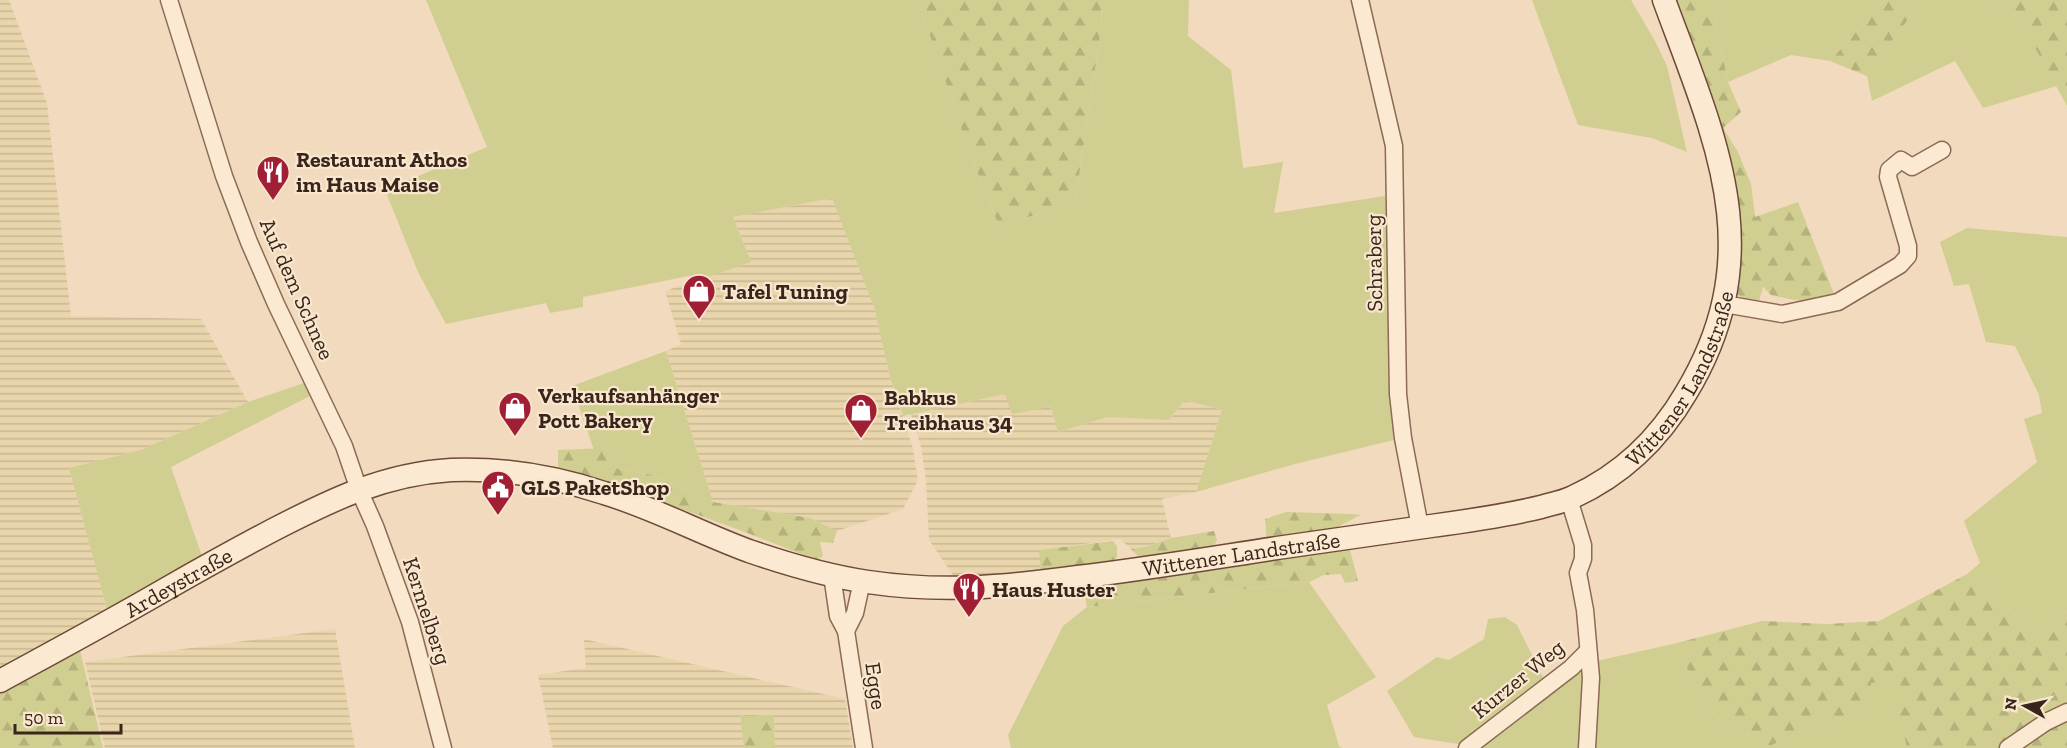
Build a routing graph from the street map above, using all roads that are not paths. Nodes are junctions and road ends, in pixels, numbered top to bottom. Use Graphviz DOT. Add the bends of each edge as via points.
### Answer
graph roads {
  1 [pos="169,0"];
  2 [pos="1360,0"];
  3 [pos="1664,0"];
  4 [pos="1942,150"];
  5 [pos="1724,304"];
  6 [pos="359,490"];
  7 [pos="1569,499"];
  8 [pos="1420,527"];
  9 [pos="832,575"];
  10 [pos="862,581"];
  11 [pos="846,631"];
  12 [pos="1588,651"];
  13 [pos="0,681"];
  14 [pos="2067,712"];
  15 [pos="443,748"];
  16 [pos="864,748"];
  17 [pos="1467,748"];
  18 [pos="1587,748"];
  19 [pos="2008,748"];
  1 -- 6 [label="street, Auf dem Schnee" via="224,176 249,242 344,446"];
  2 -- 8 [label="street, Schraberg" via="1395,146 1398,394"];
  3 -- 5 [label="main road, Wittener Landstraße" via="1710,124 1722,168 1730,224"];
  4 -- 5 [label="street" via="1912,166 1901,160 1889,170 1908,246 1908,256 1900,265 1838,302 1792,313"];
  5 -- 7 [label="main road, Wittener Landstraße" via="1707,352 1680,403 1646,447 1602,481"];
  6 -- 9 [label="main road, Wittener Landstraße" via="401,475 453,470 572,483 749,550"];
  6 -- 13 [label="main road, Ardeystraße" via="330,500 237,549"];
  6 -- 15 [label="street, Kermelberg" via="410,622"];
  7 -- 8 [label="main road, Wittener Landstraße" via="1502,517"];
  7 -- 12 [label="street, Kurzer Weg" via="1583,545 1578,573"];
  8 -- 10 [label="main road, Wittener Landstraße" via="1008,586 951,589"];
  9 -- 10 [label="main road, Wittener Landstraße"];
  9 -- 11 [label="street, Egge" via="838,616"];
  10 -- 11 [label="street" via="855,613"];
  11 -- 16 [label="street, Egge"];
  12 -- 17 [label="street, Kurzer Weg"];
  12 -- 18 [label="street" via="1591,678"];
  14 -- 19 [label="street"];
}
